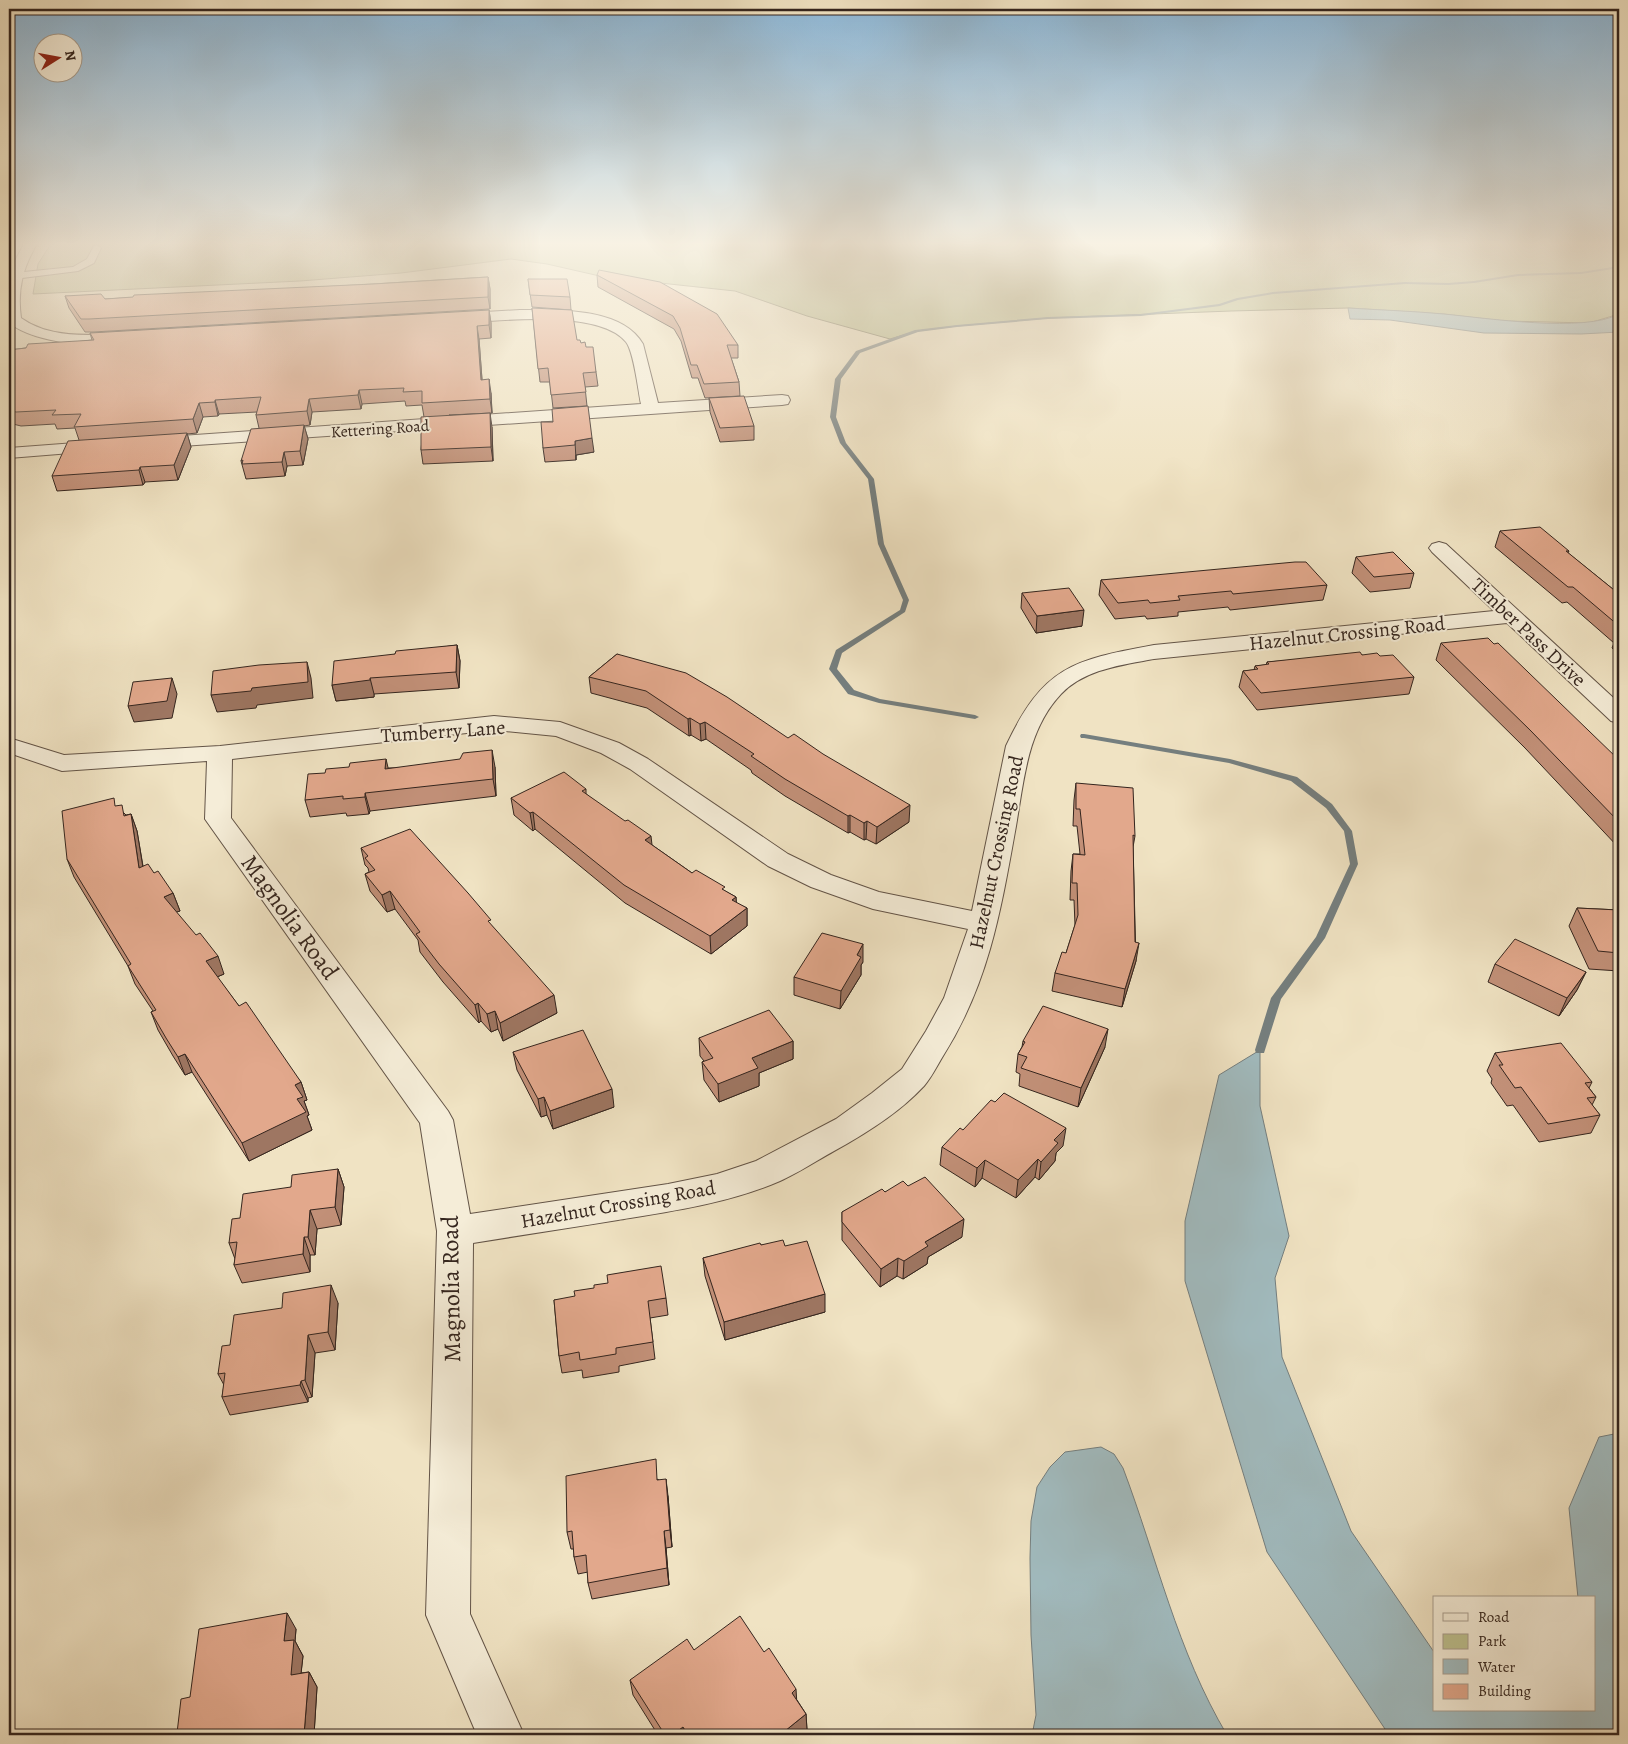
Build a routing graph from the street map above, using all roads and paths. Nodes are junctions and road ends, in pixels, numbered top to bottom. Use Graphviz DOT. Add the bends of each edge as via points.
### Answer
graph roads {
  1 [pos="19,323"];
  2 [pos="606,323"];
  3 [pos="29,330"];
  4 [pos="9,335"];
  5 [pos="140,337"];
  6 [pos="782,400"];
  7 [pos="651,409"];
  8 [pos="137,444"];
  9 [pos="117,445"];
  10 [pos="9,453"];
  11 [pos="1439,548"];
  12 [pos="1511,616"];
  13 [pos="1619,716"];
  14 [pos="9,745"];
  15 [pos="220,752"];
  16 [pos="984,923"];
  17 [pos="455,1231"];
  18 [pos="501,1735"];
  1 -- 3 [label="street"];
  2 -- 7 [label="street" via="625,332 635,344"];
  3 -- 4 [label="street"];
  3 -- 5 [label="street" via="66,338"];
  6 -- 7 [label="street, Kettering Road"];
  7 -- 8 [label="street, Kettering Road"];
  9 -- 10 [label="street"];
  11 -- 12 [label="street, Timber Pass Drive"];
  12 -- 13 [label="street, Timber Pass Drive"];
  12 -- 16 [label="street, Hazelnut Crossing Road" via="1154,652 1098,663 1063,679 1046,694 1029,718 1018,746"];
  14 -- 15 [label="street, Tumberry Lane" via="62,763"];
  15 -- 16 [label="street, Tumberry Lane" via="494,723 560,729 610,748 638,764 778,860 821,881 873,900"];
  15 -- 17 [label="street, Magnolia Road" via="218,818 436,1120"];
  16 -- 17 [label="street, Hazelnut Crossing Road" via="959,998 939,1037 912,1076 884,1102 848,1128 768,1171 717,1188"];
  17 -- 18 [label="street, Magnolia Road" via="448,1615"];
}
